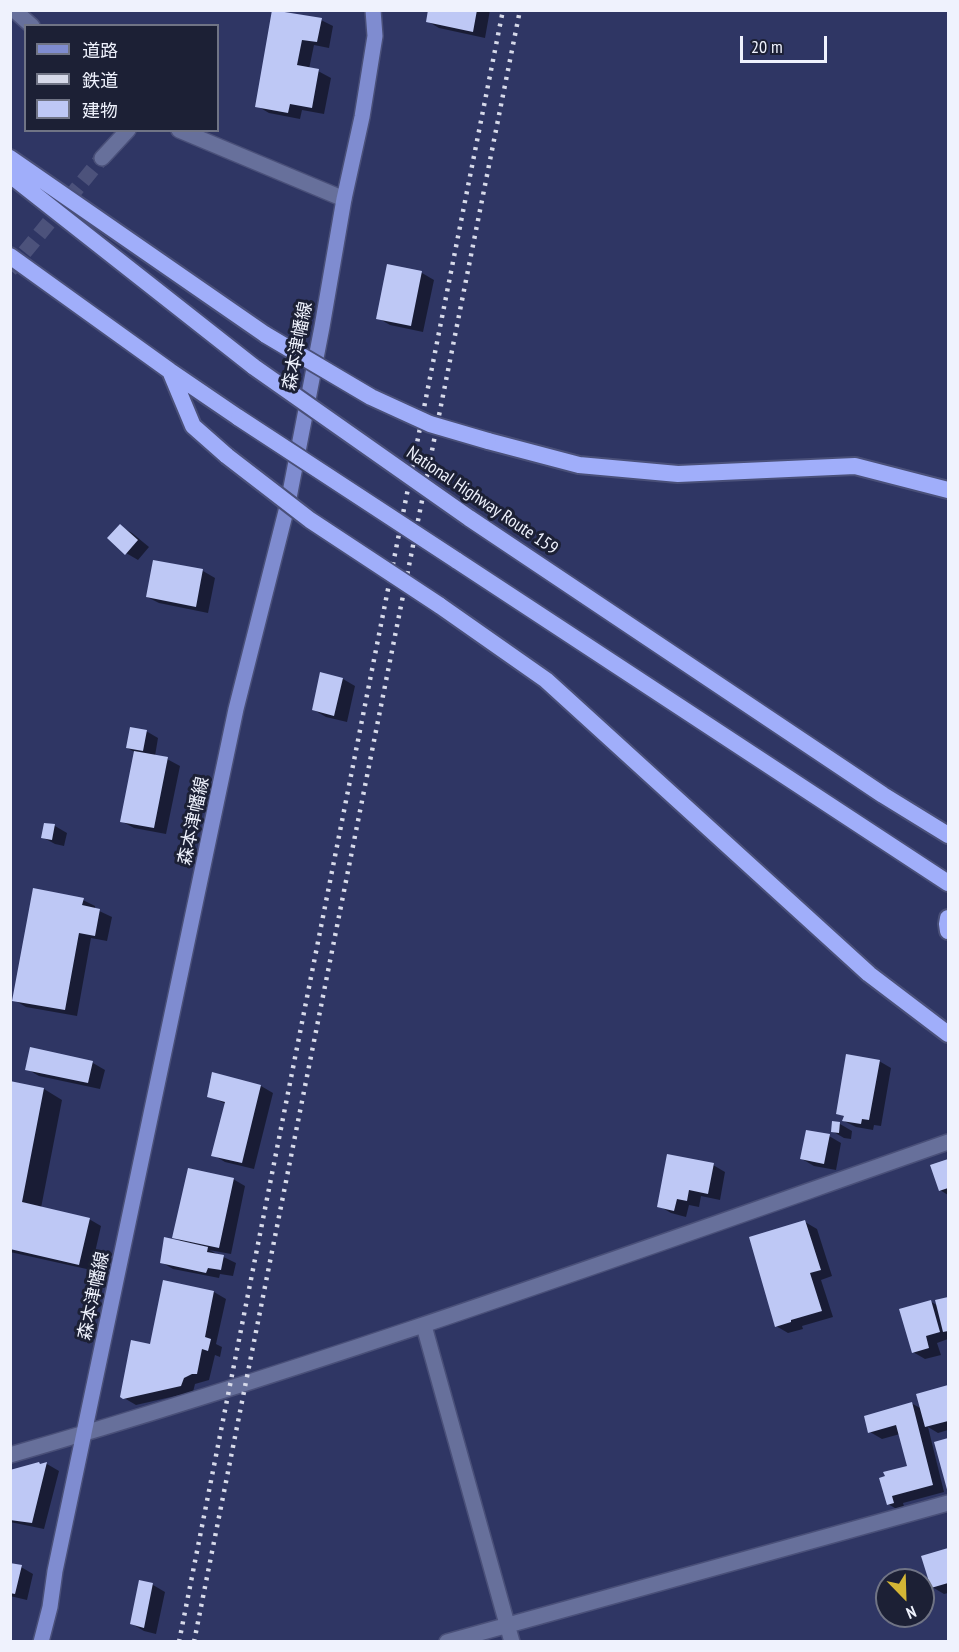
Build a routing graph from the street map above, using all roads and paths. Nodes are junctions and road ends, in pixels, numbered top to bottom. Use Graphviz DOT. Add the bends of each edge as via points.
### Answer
graph roads {
  1 [pos="14,10"];
  2 [pos="373,10"];
  3 [pos="31,24"];
  4 [pos="126,132"];
  5 [pos="184,132"];
  6 [pos="10,158"];
  7 [pos="102,158"];
  8 [pos="10,175"];
  9 [pos="344,199"];
  10 [pos="10,256"];
  11 [pos="170,371"];
  12 [pos="948,490"];
  13 [pos="948,835"];
  14 [pos="948,883"];
  15 [pos="948,918"];
  16 [pos="948,931"];
  17 [pos="948,1034"];
  18 [pos="948,1142"];
  19 [pos="424,1326"];
  20 [pos="84,1434"];
  21 [pos="10,1455"];
  22 [pos="948,1503"];
  23 [pos="507,1625"];
  24 [pos="42,1640"];
  25 [pos="447,1641"];
  26 [pos="512,1641"];
  1 -- 3 [label="street"];
  2 -- 9 [label="main road, 森本津幡線" via="375,36"];
  4 -- 7 [label="street"];
  5 -- 9 [label="street"];
  6 -- 12 [label="highway, bridge" via="266,335 371,397 430,424 579,465 678,474 855,466"];
  8 -- 13 [label="highway, National Highway Route 159, bridge" via="254,367 469,518"];
  9 -- 20 [label="main road, 森本津幡線" via="288,503 236,709"];
  10 -- 11 [label="highway"];
  11 -- 14 [label="highway, bridge"];
  11 -- 17 [label="highway, bridge" via="193,426 227,456 310,520 546,680 869,974"];
  15 -- 16 [label="highway"];
  18 -- 19 [label="street"];
  19 -- 20 [label="street"];
  19 -- 23 [label="street"];
  20 -- 21 [label="street"];
  20 -- 24 [label="main road, 森本津幡線"];
  22 -- 23 [label="street"];
  23 -- 25 [label="street"];
  23 -- 26 [label="street"];
}
